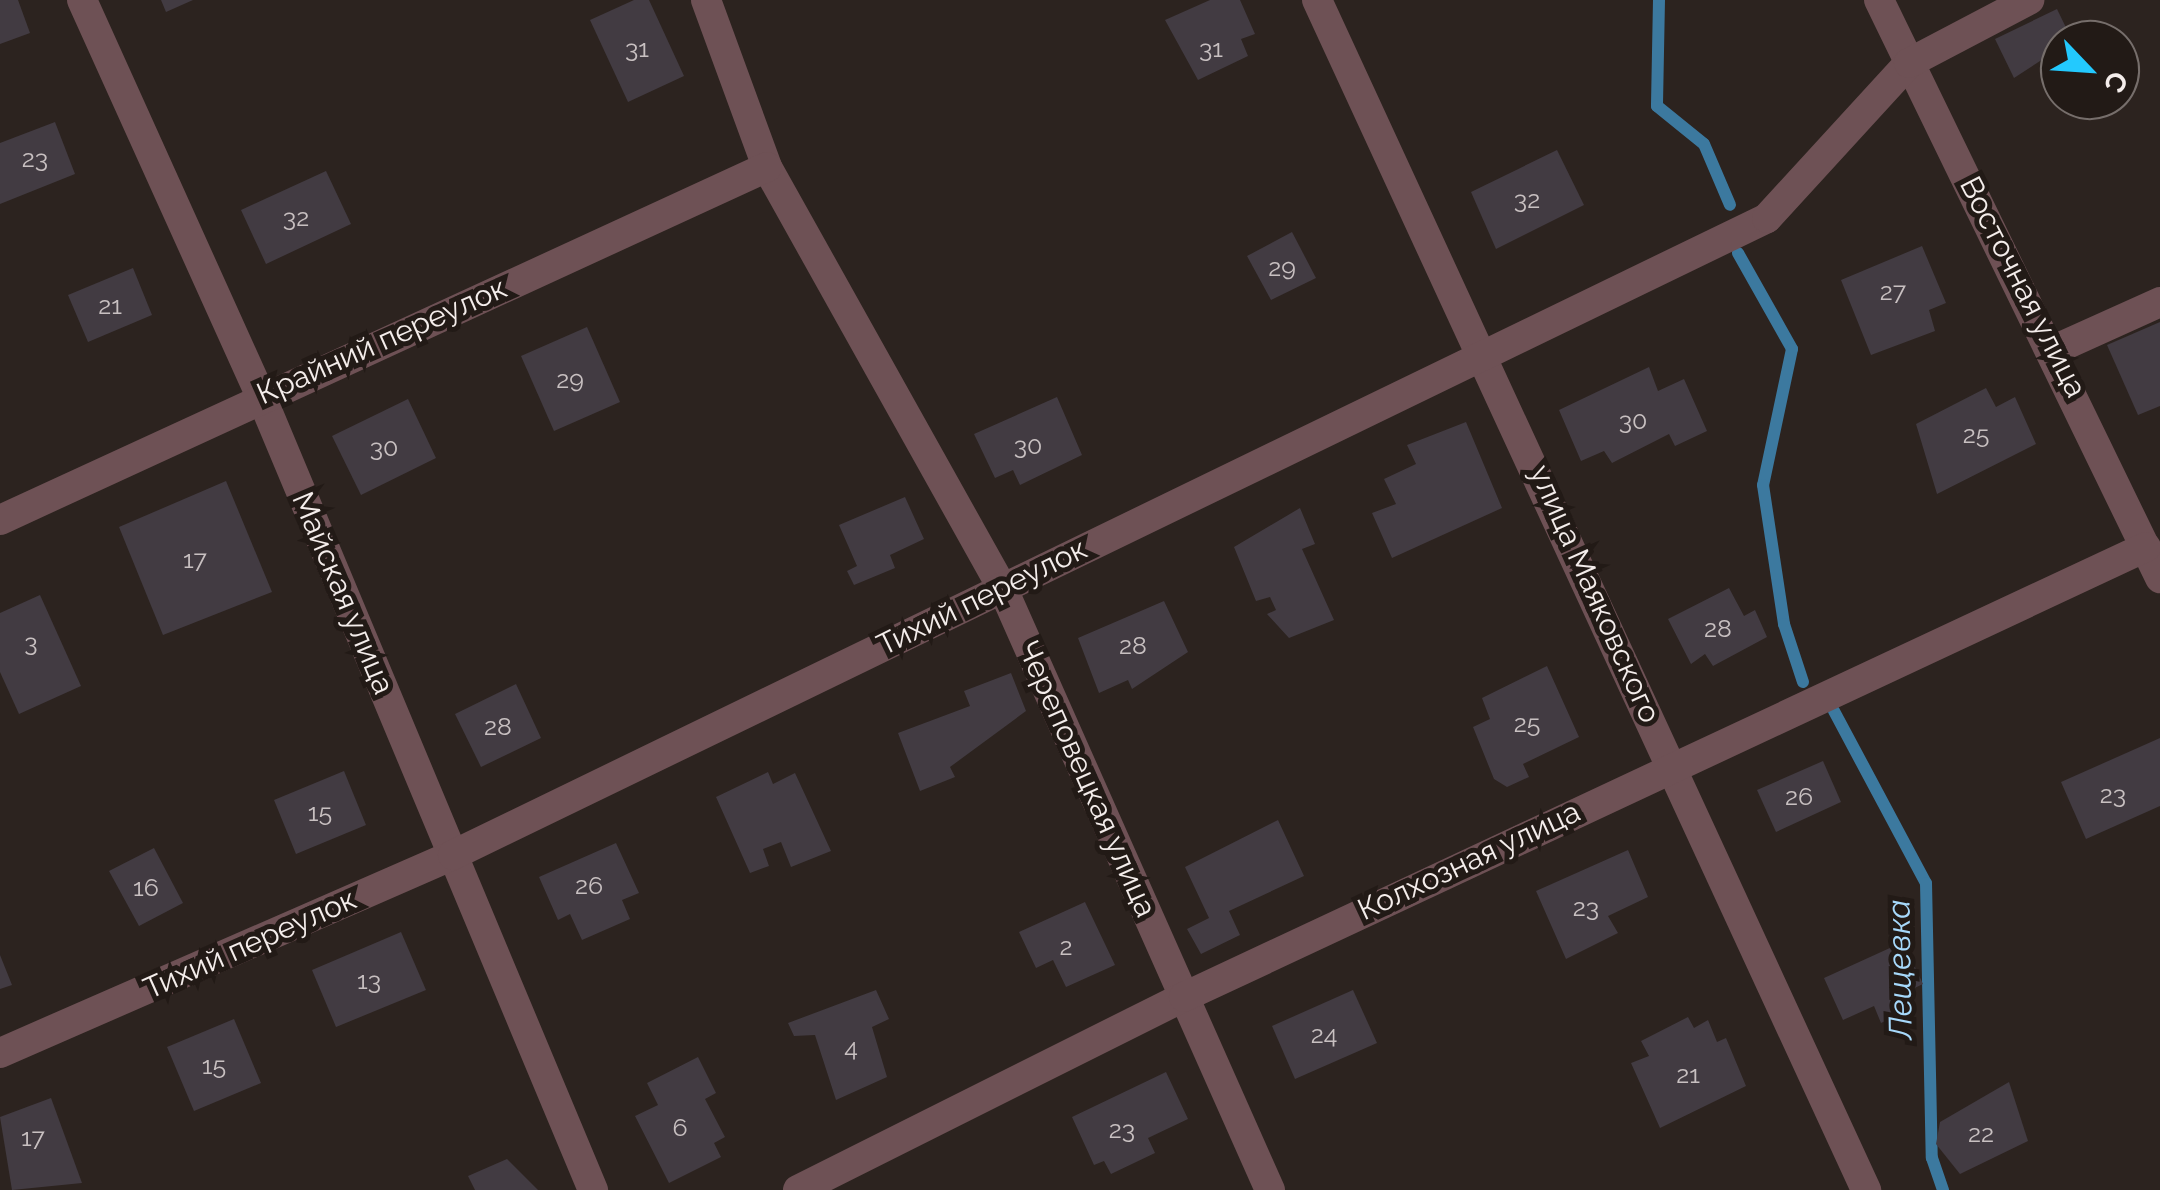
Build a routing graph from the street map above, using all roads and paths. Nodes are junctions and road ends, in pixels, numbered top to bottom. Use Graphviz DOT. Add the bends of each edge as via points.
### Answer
graph roads {
  1 [pos="82,0"];
  2 [pos="706,0"];
  3 [pos="1318,0"];
  4 [pos="1880,0"];
  5 [pos="2029,0"];
  6 [pos="1909,63"];
  7 [pos="768,167"];
  8 [pos="2160,302"];
  9 [pos="2056,349"];
  10 [pos="1485,351"];
  11 [pos="260,396"];
  12 [pos="0,520"];
  13 [pos="2146,547"];
  14 [pos="2160,578"];
  15 [pos="1002,587"];
  16 [pos="1673,764"];
  17 [pos="453,855"];
  18 [pos="1184,996"];
  19 [pos="0,1054"];
  20 [pos="594,1190"];
  21 [pos="798,1190"];
  22 [pos="1270,1190"];
  23 [pos="1866,1190"];
  1 -- 11 [label="street, Майская улица"];
  2 -- 7 [label="street, Череповецкая улица"];
  3 -- 10 [label="street, улица Маяковского"];
  4 -- 6 [label="street, Восточная улица"];
  5 -- 6 [label="street, Тихий переулок"];
  6 -- 9 [label="street, Восточная улица"];
  6 -- 10 [label="street, Тихий переулок" via="1767,218"];
  7 -- 11 [label="street, Крайний переулок"];
  7 -- 15 [label="street, Череповецкая улица"];
  8 -- 9 [label="street"];
  9 -- 13 [label="street, Восточная улица"];
  10 -- 15 [label="street, Тихий переулок"];
  10 -- 16 [label="street, улица Маяковского"];
  11 -- 12 [label="street, Крайний переулок"];
  11 -- 17 [label="street, Майская улица"];
  13 -- 14 [label="street, Восточная улица"];
  13 -- 16 [label="street, Колхозная улица"];
  15 -- 17 [label="street, Тихий переулок"];
  15 -- 18 [label="street, Череповецкая улица"];
  16 -- 18 [label="street, Колхозная улица"];
  16 -- 23 [label="street, улица Маяковского"];
  17 -- 19 [label="street, Тихий переулок"];
  17 -- 20 [label="street, Майская улица"];
  18 -- 21 [label="street, Колхозная улица"];
  18 -- 22 [label="street, Череповецкая улица"];
}
